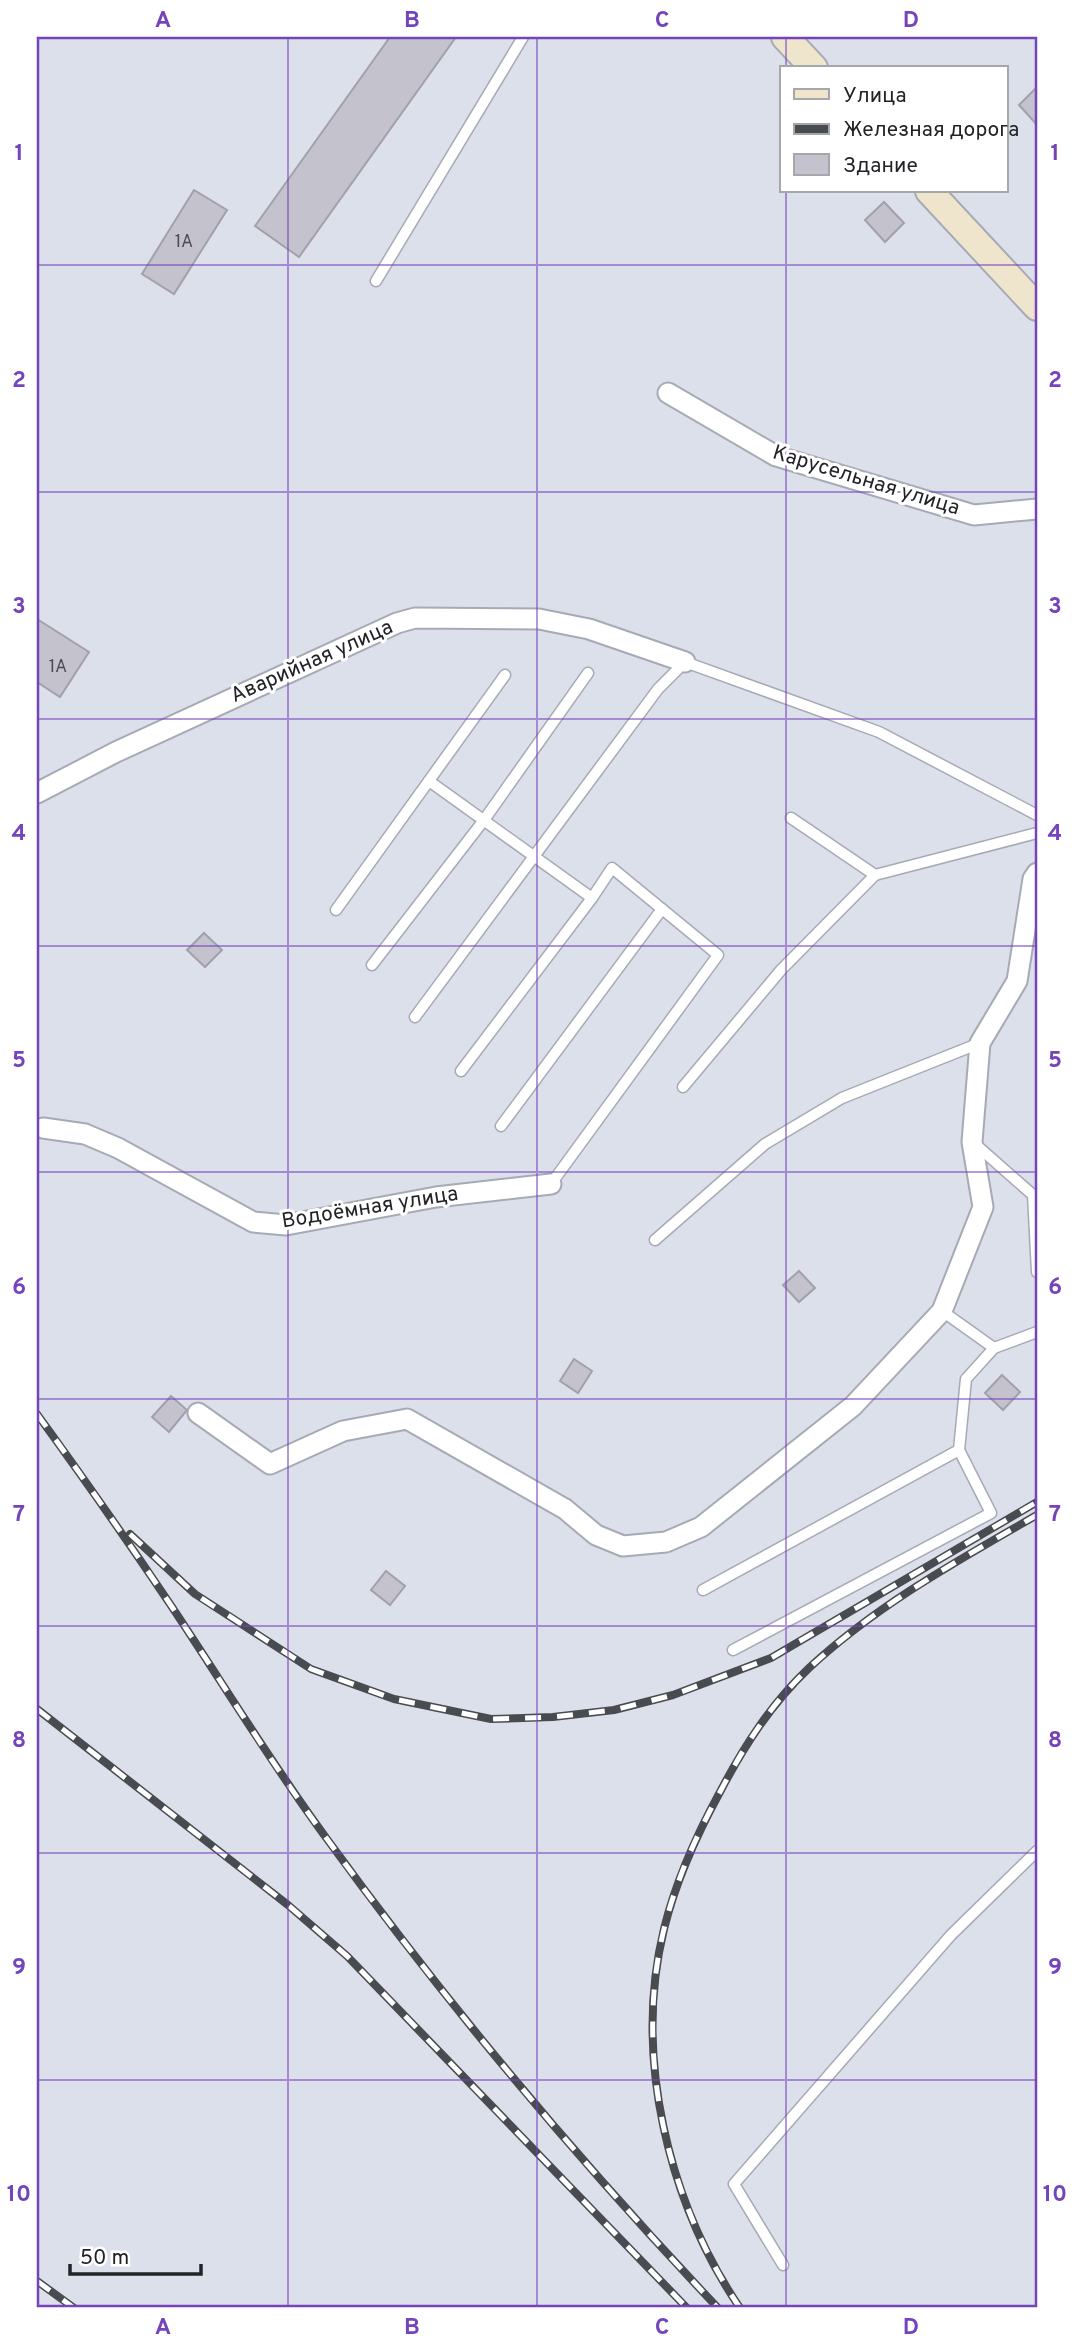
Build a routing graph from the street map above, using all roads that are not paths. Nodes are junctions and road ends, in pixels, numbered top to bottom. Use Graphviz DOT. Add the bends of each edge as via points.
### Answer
graph roads {
  1 [pos="523,37"];
  2 [pos="785,37"];
  3 [pos="812,66"];
  4 [pos="930,192"];
  5 [pos="376,281"];
  6 [pos="1037,307"];
  7 [pos="668,393"];
  8 [pos="1037,509"];
  9 [pos="685,662"];
  10 [pos="588,673"];
  11 [pos="505,675"];
  12 [pos="429,780"];
  13 [pos="37,793"];
  14 [pos="1037,815"];
  15 [pos="791,818"];
  16 [pos="484,820"];
  17 [pos="1037,833"];
  18 [pos="534,856"];
  19 [pos="1037,873"];
  20 [pos="875,874"];
  21 [pos="592,898"];
  22 [pos="662,909"];
  23 [pos="336,910"];
  24 [pos="372,965"];
  25 [pos="415,1017"];
  26 [pos="980,1043"];
  27 [pos="461,1070"];
  28 [pos="683,1087"];
  29 [pos="501,1126"];
  30 [pos="43,1128"];
  31 [pos="972,1142"];
  32 [pos="551,1184"];
  33 [pos="654,1240"];
  34 [pos="1037,1272"];
  35 [pos="942,1311"];
  36 [pos="1037,1332"];
  37 [pos="994,1348"];
  38 [pos="198,1413"];
  39 [pos="960,1450"];
  40 [pos="703,1590"];
  41 [pos="733,1650"];
  42 [pos="1037,1851"];
  43 [pos="783,2265"];
  1 -- 5 [label="lane"];
  2 -- 3 [label="street"];
  4 -- 6 [label="street"];
  7 -- 8 [label="street, Карусельная улица" via="776,456 974,515"];
  9 -- 13 [label="street, Аварийная улица" via="589,629 539,619 415,618 273,679"];
  9 -- 14 [label="lane" via="879,733"];
  9 -- 18 [label="lane" via="658,689"];
  10 -- 16 [label="lane"];
  11 -- 12 [label="lane"];
  12 -- 16 [label="lane"];
  12 -- 23 [label="lane"];
  15 -- 20 [label="lane"];
  16 -- 18 [label="lane"];
  16 -- 24 [label="lane"];
  17 -- 20 [label="lane"];
  18 -- 21 [label="lane"];
  18 -- 25 [label="lane"];
  19 -- 26 [label="street" via="1017,981"];
  20 -- 28 [label="lane" via="781,970"];
  21 -- 22 [label="lane" via="612,868"];
  21 -- 27 [label="lane"];
  22 -- 29 [label="lane"];
  22 -- 32 [label="lane" via="718,955"];
  26 -- 31 [label="street"];
  26 -- 33 [label="lane" via="842,1098 765,1144"];
  30 -- 32 [label="street, Водоёмная улица" via="85,1134 118,1148 253,1222 286,1225 436,1197"];
  31 -- 34 [label="lane" via="1033,1195"];
  31 -- 35 [label="street" via="983,1207"];
  35 -- 37 [label="lane"];
  35 -- 38 [label="street" via="853,1406 701,1527 666,1542 623,1546 596,1535 565,1509 407,1419 343,1430 270,1464"];
  36 -- 37 [label="lane"];
  37 -- 39 [label="lane" via="966,1379"];
  39 -- 40 [label="lane"];
  39 -- 41 [label="lane" via="991,1513"];
  42 -- 43 [label="lane" via="951,1935 734,2184"];
}
